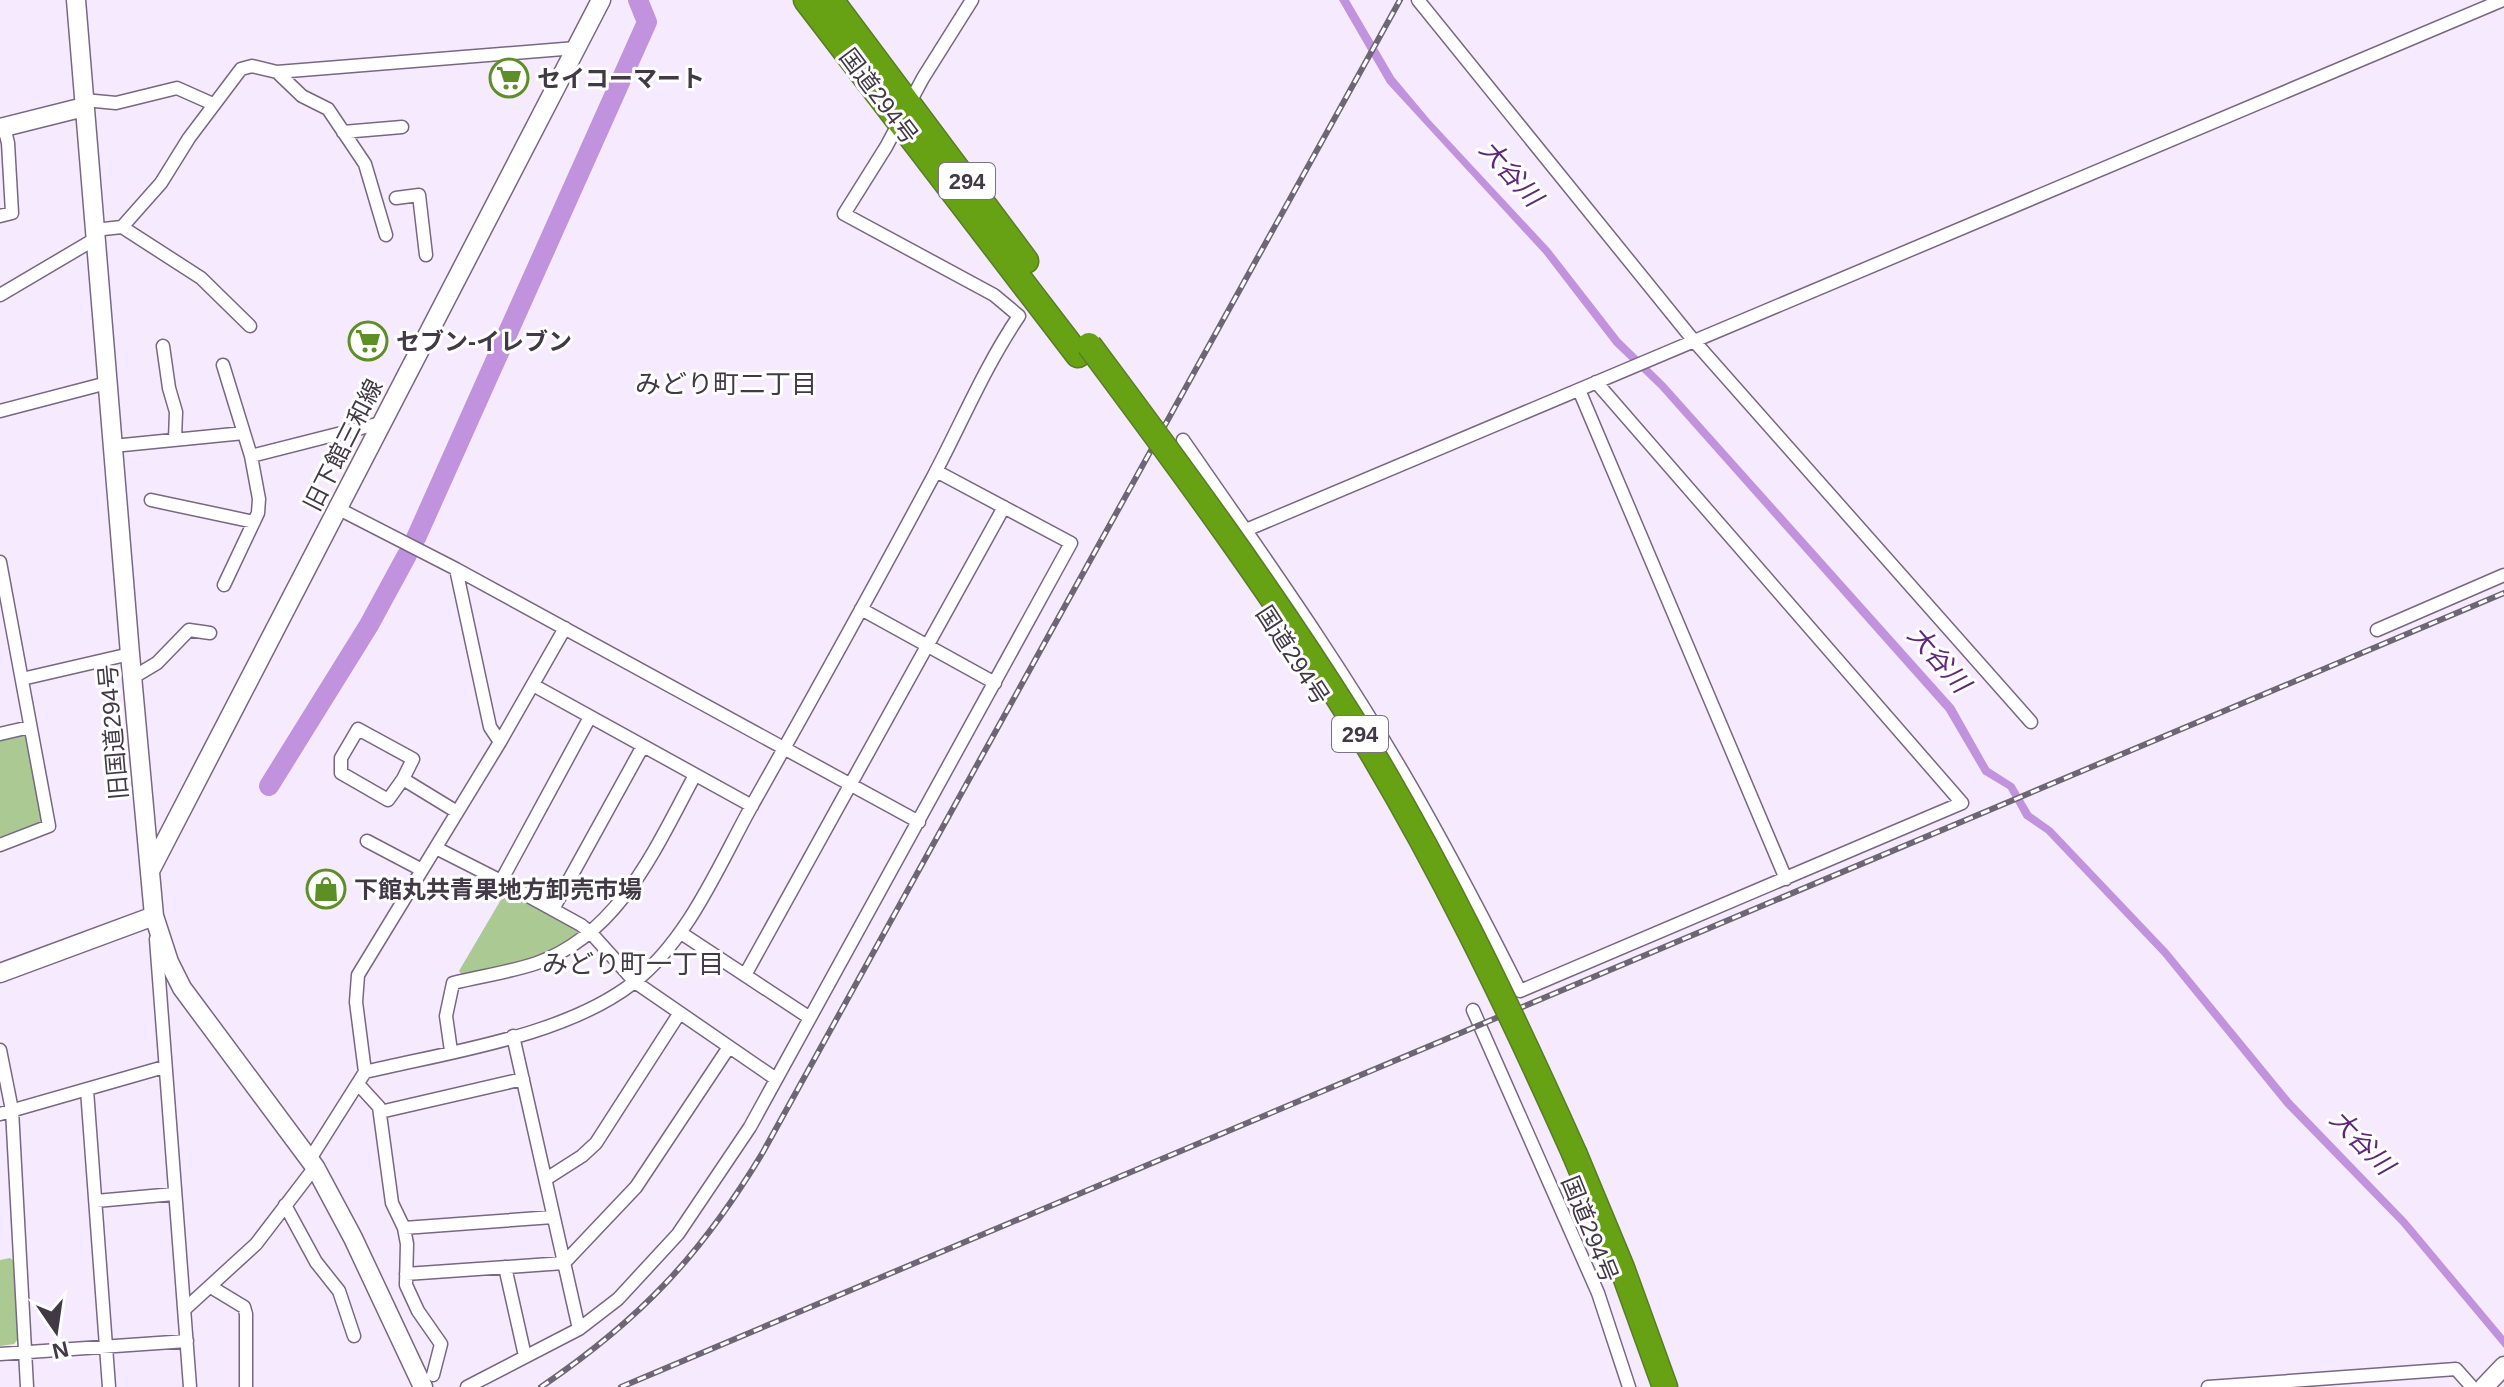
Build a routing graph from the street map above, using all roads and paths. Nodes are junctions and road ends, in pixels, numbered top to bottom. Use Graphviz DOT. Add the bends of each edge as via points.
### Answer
graph roads {
  1 [pos="76,0"];
  2 [pos="601,0"];
  3 [pos="806,0"];
  4 [pos="831,0"];
  5 [pos="972,0"];
  6 [pos="1418,0"];
  7 [pos="2503,0"];
  8 [pos="576,48"];
  9 [pos="277,72"];
  10 [pos="84,103"];
  11 [pos="213,104"];
  12 [pos="903,113"];
  13 [pos="402,127"];
  14 [pos="2,128"];
  15 [pos="343,132"];
  16 [pos="396,198"];
  17 [pos="0,216"];
  18 [pos="122,227"];
  19 [pos="94,234"];
  20 [pos="386,235"];
  21 [pos="426,255"];
  22 [pos="0,295"];
  23 [pos="250,326"];
  24 [pos="1691,343"];
  25 [pos="163,346"];
  26 [pos="223,365"];
  27 [pos="1602,380"];
  28 [pos="107,383"];
  29 [pos="1579,390"];
  30 [pos="0,411"];
  31 [pos="381,423"];
  32 [pos="244,433"];
  33 [pos="175,439"];
  34 [pos="1183,440"];
  35 [pos="113,446"];
  36 [pos="251,456"];
  37 [pos="936,471"];
  38 [pos="151,500"];
  39 [pos="1004,507"];
  40 [pos="337,508"];
  41 [pos="254,522"];
  42 [pos="1246,530"];
  43 [pos="0,562"];
  44 [pos="456,569"];
  45 [pos="2504,575"];
  46 [pos="224,585"];
  47 [pos="861,609"];
  48 [pos="565,628"];
  49 [pos="2377,630"];
  50 [pos="210,633"];
  51 [pos="928,646"];
  52 [pos="130,654"];
  53 [pos="132,678"];
  54 [pos="22,679"];
  55 [pos="995,683"];
  56 [pos="533,685"];
  57 [pos="590,717"];
  58 [pos="2031,722"];
  59 [pos="30,727"];
  60 [pos="0,734"];
  61 [pos="500,742"];
  62 [pos="643,746"];
  63 [pos="785,748"];
  64 [pos="695,775"];
  65 [pos="403,779"];
  66 [pos="853,784"];
  67 [pos="752,806"];
  68 [pos="457,812"];
  69 [pos="919,822"];
  70 [pos="367,841"];
  71 [pos="0,845"];
  72 [pos="436,848"];
  73 [pos="151,869"];
  74 [pos="422,870"];
  75 [pos="1786,879"];
  76 [pos="501,881"];
  77 [pos="553,909"];
  78 [pos="154,916"];
  79 [pos="591,933"];
  80 [pos="681,933"];
  81 [pos="0,973"];
  82 [pos="745,975"];
  83 [pos="635,982"];
  84 [pos="1473,1010"];
  85 [pos="679,1014"];
  86 [pos="810,1018"];
  87 [pos="513,1036"];
  88 [pos="729,1047"];
  89 [pos="0,1050"];
  90 [pos="451,1051"];
  91 [pos="164,1067"];
  92 [pos="365,1072"];
  93 [pos="523,1079"];
  94 [pos="776,1079"];
  95 [pos="358,1084"];
  96 [pos="87,1090"];
  97 [pos="6,1112"];
  98 [pos="380,1112"];
  99 [pos="1569,1158"];
  100 [pos="312,1163"];
  101 [pos="546,1179"];
  102 [pos="174,1194"];
  103 [pos="96,1201"];
  104 [pos="285,1205"];
  105 [pos="553,1217"];
  106 [pos="404,1228"];
  107 [pos="564,1263"];
  108 [pos="505,1267"];
  109 [pos="406,1274"];
  110 [pos="211,1287"];
  111 [pos="185,1309"];
  112 [pos="579,1329"];
  113 [pos="353,1337"];
  114 [pos="187,1341"];
  115 [pos="106,1347"];
  116 [pos="25,1352"];
  117 [pos="0,1354"];
  118 [pos="525,1356"];
  119 [pos="2504,1366"];
  120 [pos="428,1381"];
  121 [pos="2279,1384"];
  122 [pos="2481,1386"];
  123 [pos="27,1387"];
  124 [pos="109,1387"];
  125 [pos="190,1387"];
  126 [pos="246,1387"];
  127 [pos="467,1387"];
  128 [pos="1629,1387"];
  129 [pos="1649,1387"];
  130 [pos="1665,1387"];
  131 [pos="2208,1387"];
  1 -- 10 [label="street, 旧国道294号"];
  2 -- 8 [label="street, 旧下館三和線"];
  3 -- 12 [label="highway, 国道294号 / 294"];
  4 -- 12 [label="highway, 国道294号 / 294"];
  5 -- 12 [label="street"];
  6 -- 24 [label="street"];
  7 -- 24 [label="street"];
  8 -- 9 [label="street"];
  8 -- 31 [label="street, 旧下館三和線"];
  9 -- 11 [label="street" via="241,69"];
  9 -- 15 [label="street" via="302,96 328,109"];
  10 -- 11 [label="street" via="116,103 177,88"];
  10 -- 14 [label="street"];
  10 -- 19 [label="street, 旧国道294号"];
  11 -- 18 [label="street" via="161,183"];
  12 -- 37 [label="street" via="844,214 994,295 1019,316 994,353"];
  12 -- 99 [label="highway, 国道294号 / 294" via="1083,350 1251,590 1398,827"];
  13 -- 15 [label="street"];
  14 -- 17 [label="street" via="8,143 12,213"];
  15 -- 20 [label="street" via="365,164"];
  16 -- 21 [label="street" via="419,195"];
  18 -- 19 [label="street"];
  18 -- 23 [label="street" via="201,278"];
  19 -- 22 [label="street"];
  19 -- 28 [label="street, 旧国道294号"];
  24 -- 27 [label="street"];
  24 -- 58 [label="street"];
  25 -- 33 [label="street" via="176,412"];
  26 -- 32 [label="street"];
  27 -- 29 [label="street"];
  27 -- 75 [label="street" via="1962,803"];
  28 -- 30 [label="street"];
  28 -- 35 [label="street, 旧国道294号"];
  29 -- 42 [label="street"];
  29 -- 75 [label="street"];
  31 -- 36 [label="street"];
  31 -- 40 [label="street, 旧下館三和線"];
  32 -- 33 [label="street"];
  32 -- 36 [label="street"];
  33 -- 35 [label="street"];
  34 -- 42 [label="street"];
  35 -- 52 [label="street, 旧国道294号"];
  36 -- 41 [label="street" via="259,499"];
  37 -- 39 [label="street"];
  37 -- 47 [label="street"];
  38 -- 41 [label="street"];
  39 -- 51 [label="street"];
  39 -- 55 [label="street" via="1071,543"];
  40 -- 44 [label="street"];
  40 -- 73 [label="street, 旧下館三和線"];
  41 -- 46 [label="street"];
  42 -- 75 [label="street" via="1414,791 1520,991"];
  43 -- 54 [label="street"];
  44 -- 48 [label="street"];
  44 -- 61 [label="street" via="490,727"];
  45 -- 49 [label="street"];
  47 -- 51 [label="street"];
  47 -- 63 [label="street"];
  48 -- 56 [label="street"];
  48 -- 63 [label="street"];
  50 -- 53 [label="street" via="189,630 157,663"];
  51 -- 55 [label="street"];
  51 -- 66 [label="street"];
  52 -- 53 [label="street, 旧国道294号"];
  52 -- 54 [label="street"];
  53 -- 73 [label="street, 旧国道294号"];
  54 -- 59 [label="street"];
  55 -- 69 [label="street"];
  56 -- 57 [label="street"];
  56 -- 61 [label="street"];
  57 -- 62 [label="street"];
  57 -- 76 [label="street"];
  59 -- 60 [label="street"];
  59 -- 71 [label="street" via="49,826"];
  61 -- 68 [label="street"];
  62 -- 64 [label="street"];
  62 -- 77 [label="street"];
  63 -- 66 [label="street"];
  63 -- 67 [label="street"];
  64 -- 67 [label="street"];
  64 -- 79 [label="street" via="629,891"];
  65 -- 65 [label="street" via="388,800 341,773 341,758 358,729 413,759"];
  65 -- 68 [label="street"];
  66 -- 69 [label="street"];
  66 -- 82 [label="street"];
  67 -- 80 [label="street"];
  68 -- 72 [label="street"];
  69 -- 86 [label="street"];
  70 -- 74 [label="street"];
  72 -- 74 [label="street"];
  72 -- 76 [label="street"];
  73 -- 78 [label="street, 旧国道294号"];
  74 -- 92 [label="street" via="358,975"];
  76 -- 77 [label="street"];
  77 -- 79 [label="street"];
  78 -- 81 [label="street"];
  78 -- 91 [label="street"];
  78 -- 100 [label="street, 旧国道294号" via="182,988"];
  79 -- 83 [label="street"];
  79 -- 90 [label="street" via="534,964 453,983 446,1016"];
  80 -- 82 [label="street"];
  80 -- 83 [label="street"];
  82 -- 86 [label="street"];
  83 -- 85 [label="street"];
  83 -- 87 [label="street" via="585,1013"];
  84 -- 128 [label="street" via="1598,1293"];
  85 -- 88 [label="street"];
  85 -- 101 [label="street" via="596,1143"];
  86 -- 94 [label="street"];
  87 -- 90 [label="street"];
  87 -- 93 [label="street"];
  88 -- 94 [label="street"];
  88 -- 107 [label="street" via="636,1187"];
  89 -- 97 [label="street"];
  90 -- 92 [label="street"];
  91 -- 96 [label="street"];
  91 -- 102 [label="street"];
  92 -- 95 [label="street"];
  93 -- 98 [label="street"];
  93 -- 101 [label="street"];
  94 -- 112 [label="street" via="678,1234 618,1299"];
  95 -- 98 [label="street"];
  95 -- 100 [label="street"];
  96 -- 97 [label="street"];
  96 -- 103 [label="street"];
  97 -- 116 [label="street"];
  98 -- 106 [label="street" via="392,1203"];
  99 -- 129 [label="highway, 国道294号 / 294"];
  99 -- 130 [label="highway, 国道294号 / 294" via="1622,1268"];
  100 -- 104 [label="street"];
  100 -- 120 [label="street, 旧国道294号"];
  101 -- 105 [label="street"];
  102 -- 103 [label="street"];
  102 -- 111 [label="street"];
  103 -- 115 [label="street"];
  104 -- 110 [label="street" via="256,1244"];
  104 -- 113 [label="street" via="316,1262 339,1291"];
  105 -- 106 [label="street"];
  105 -- 107 [label="street"];
  106 -- 109 [label="street"];
  107 -- 108 [label="street"];
  107 -- 112 [label="street"];
  108 -- 109 [label="street"];
  108 -- 118 [label="street"];
  109 -- 120 [label="street" via="418,1311 441,1344"];
  110 -- 111 [label="street"];
  110 -- 126 [label="street" via="244,1307"];
  111 -- 114 [label="street"];
  112 -- 118 [label="street"];
  114 -- 115 [label="street"];
  114 -- 125 [label="street"];
  115 -- 116 [label="street"];
  115 -- 124 [label="street"];
  116 -- 117 [label="street"];
  116 -- 123 [label="street"];
  118 -- 127 [label="street"];
  119 -- 122 [label="street"];
  121 -- 122 [label="street" via="2456,1369"];
  121 -- 131 [label="street"];
}
